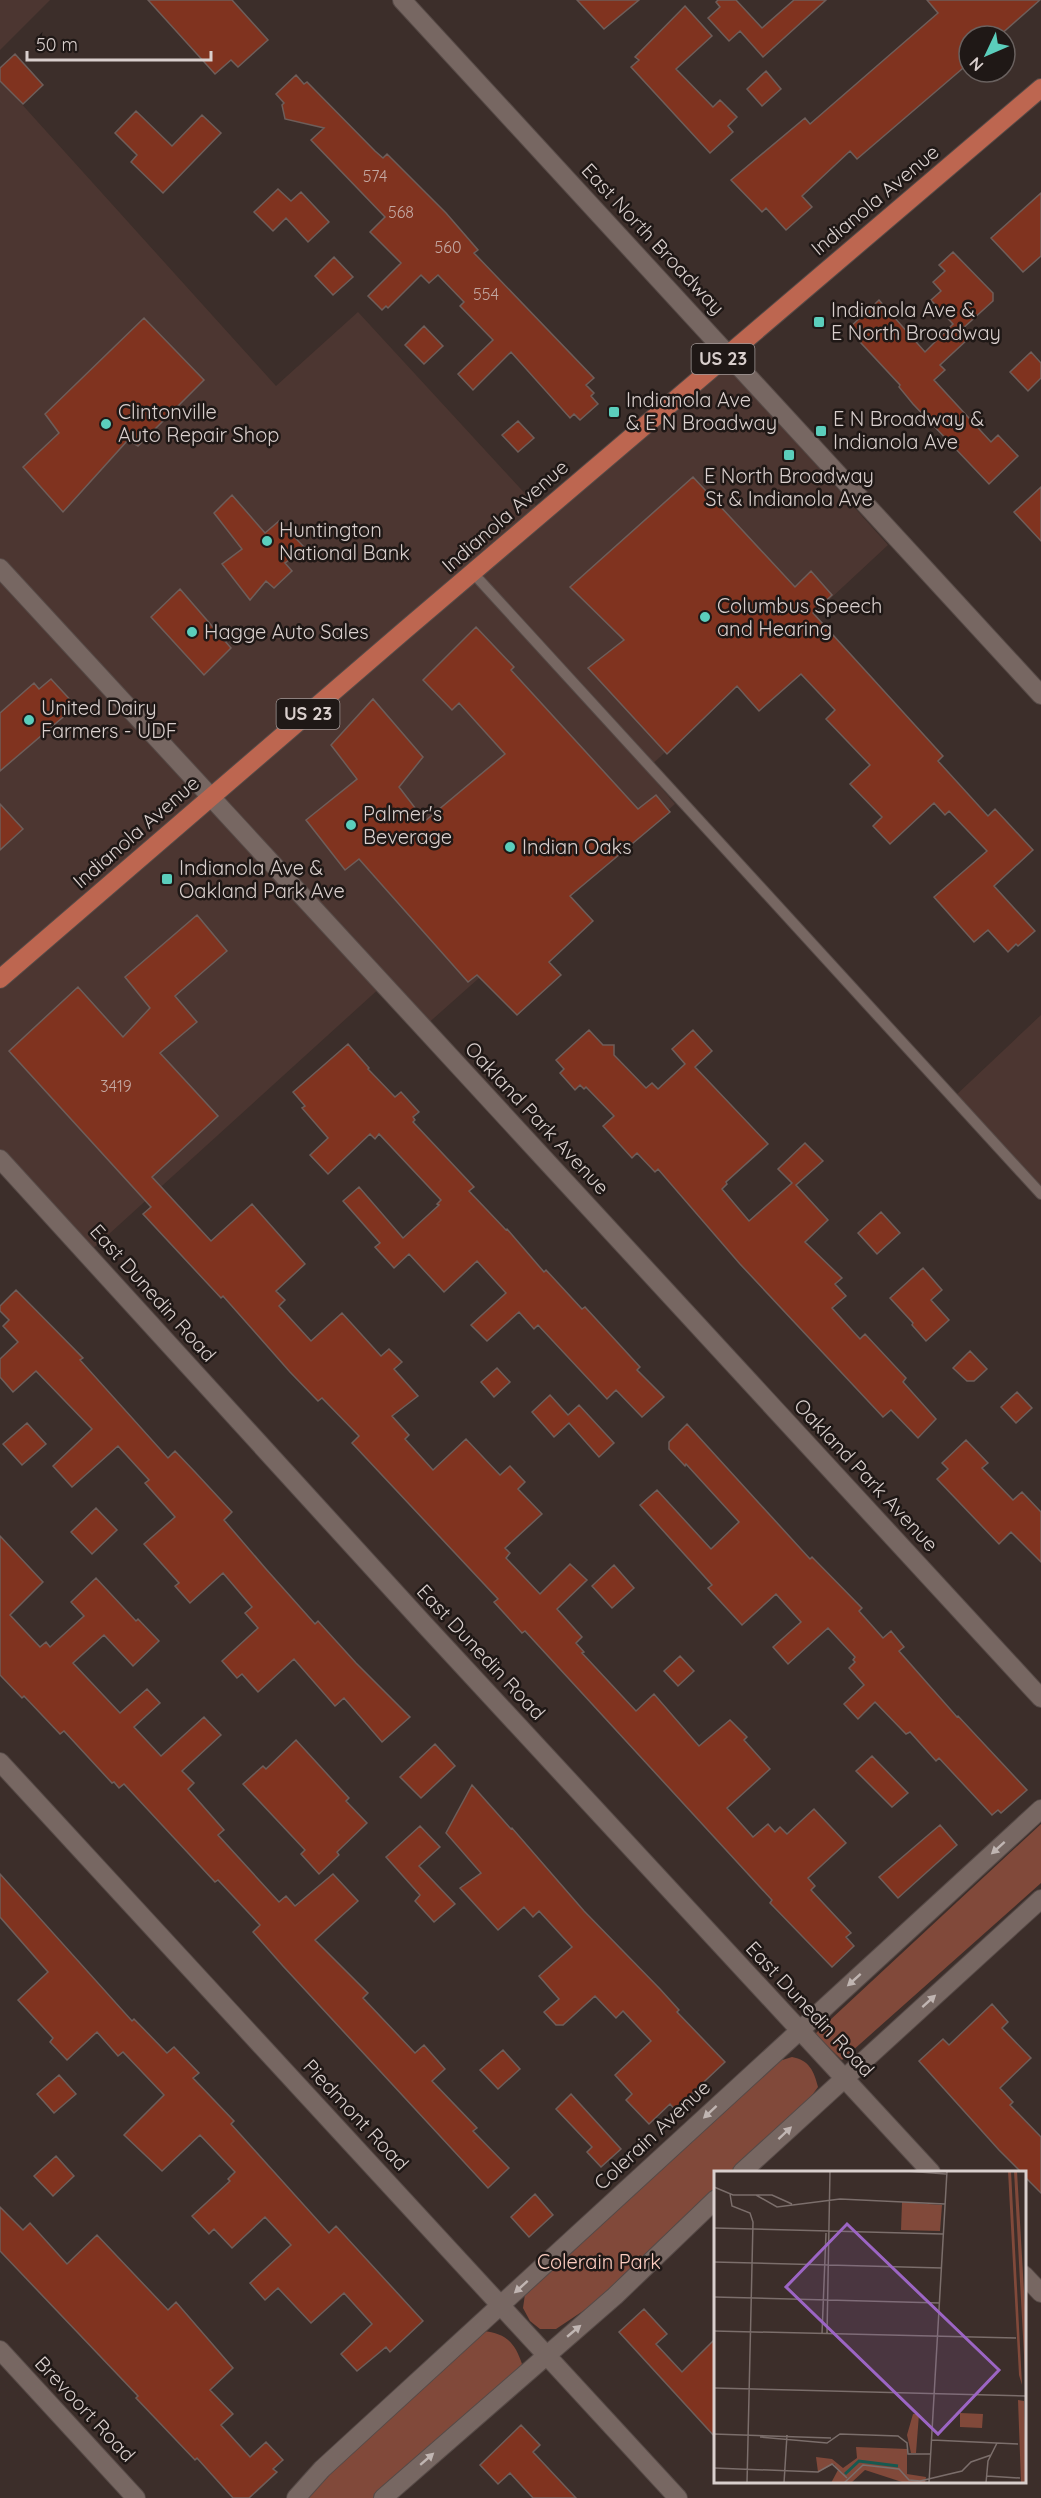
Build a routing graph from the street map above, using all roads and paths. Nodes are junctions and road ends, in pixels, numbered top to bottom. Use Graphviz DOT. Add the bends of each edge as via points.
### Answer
graph roads {
  1 [pos="402,0"];
  2 [pos="1041,88"];
  3 [pos="728,355"];
  4 [pos="0,568"];
  5 [pos="473,573"];
  6 [pos="1041,695"];
  7 [pos="210,797"];
  8 [pos="0,979"];
  9 [pos="0,1159"];
  10 [pos="1041,1194"];
  11 [pos="1041,1698"];
  12 [pos="0,1762"];
  13 [pos="1041,1809"];
  14 [pos="1041,1899"];
  15 [pos="798,2030"];
  16 [pos="843,2079"];
  17 [pos="743,2171"];
  18 [pos="930,2171"];
  19 [pos="714,2201"];
  20 [pos="1026,2277"];
  21 [pos="1041,2293"];
  22 [pos="500,2305"];
  23 [pos="0,2350"];
  24 [pos="546,2354"];
  25 [pos="136,2498"];
  26 [pos="296,2498"];
  27 [pos="383,2498"];
  28 [pos="678,2498"];
  1 -- 3 [label="street, East North Broadway"];
  2 -- 3 [label="main road, Indianola Avenue / US 23"];
  3 -- 5 [label="main road, Indianola Avenue / US 23"];
  3 -- 6 [label="street, East North Broadway"];
  4 -- 7 [label="street, Oakland Park Avenue"];
  5 -- 7 [label="main road, Indianola Avenue / US 23"];
  5 -- 10 [label="lane"];
  7 -- 8 [label="main road, Indianola Avenue / US 23"];
  7 -- 11 [label="street, Oakland Park Avenue"];
  9 -- 15 [label="street, East Dunedin Road"];
  12 -- 22 [label="street, Piedmont Road"];
  13 -- 15 [label="street, Colerain Avenue, one-way"];
  16 -- 14 [label="street, one-way"];
  15 -- 16 [label="street, East Dunedin Road"];
  15 -- 22 [label="street, Colerain Avenue, one-way"];
  17 -- 16 [label="street, one-way"];
  16 -- 18 [label="street, East Dunedin Road"];
  24 -- 19 [label="street, one-way" via="615,2296"];
  20 -- 21 [label="street"];
  22 -- 24 [label="street, Piedmont Road"];
  22 -- 26 [label="street, Colerain Avenue" via="322,2469"];
  23 -- 25 [label="street, Brevoort Road"];
  27 -- 24 [label="street, one-way"];
  24 -- 28 [label="street, Piedmont Road"];
}
